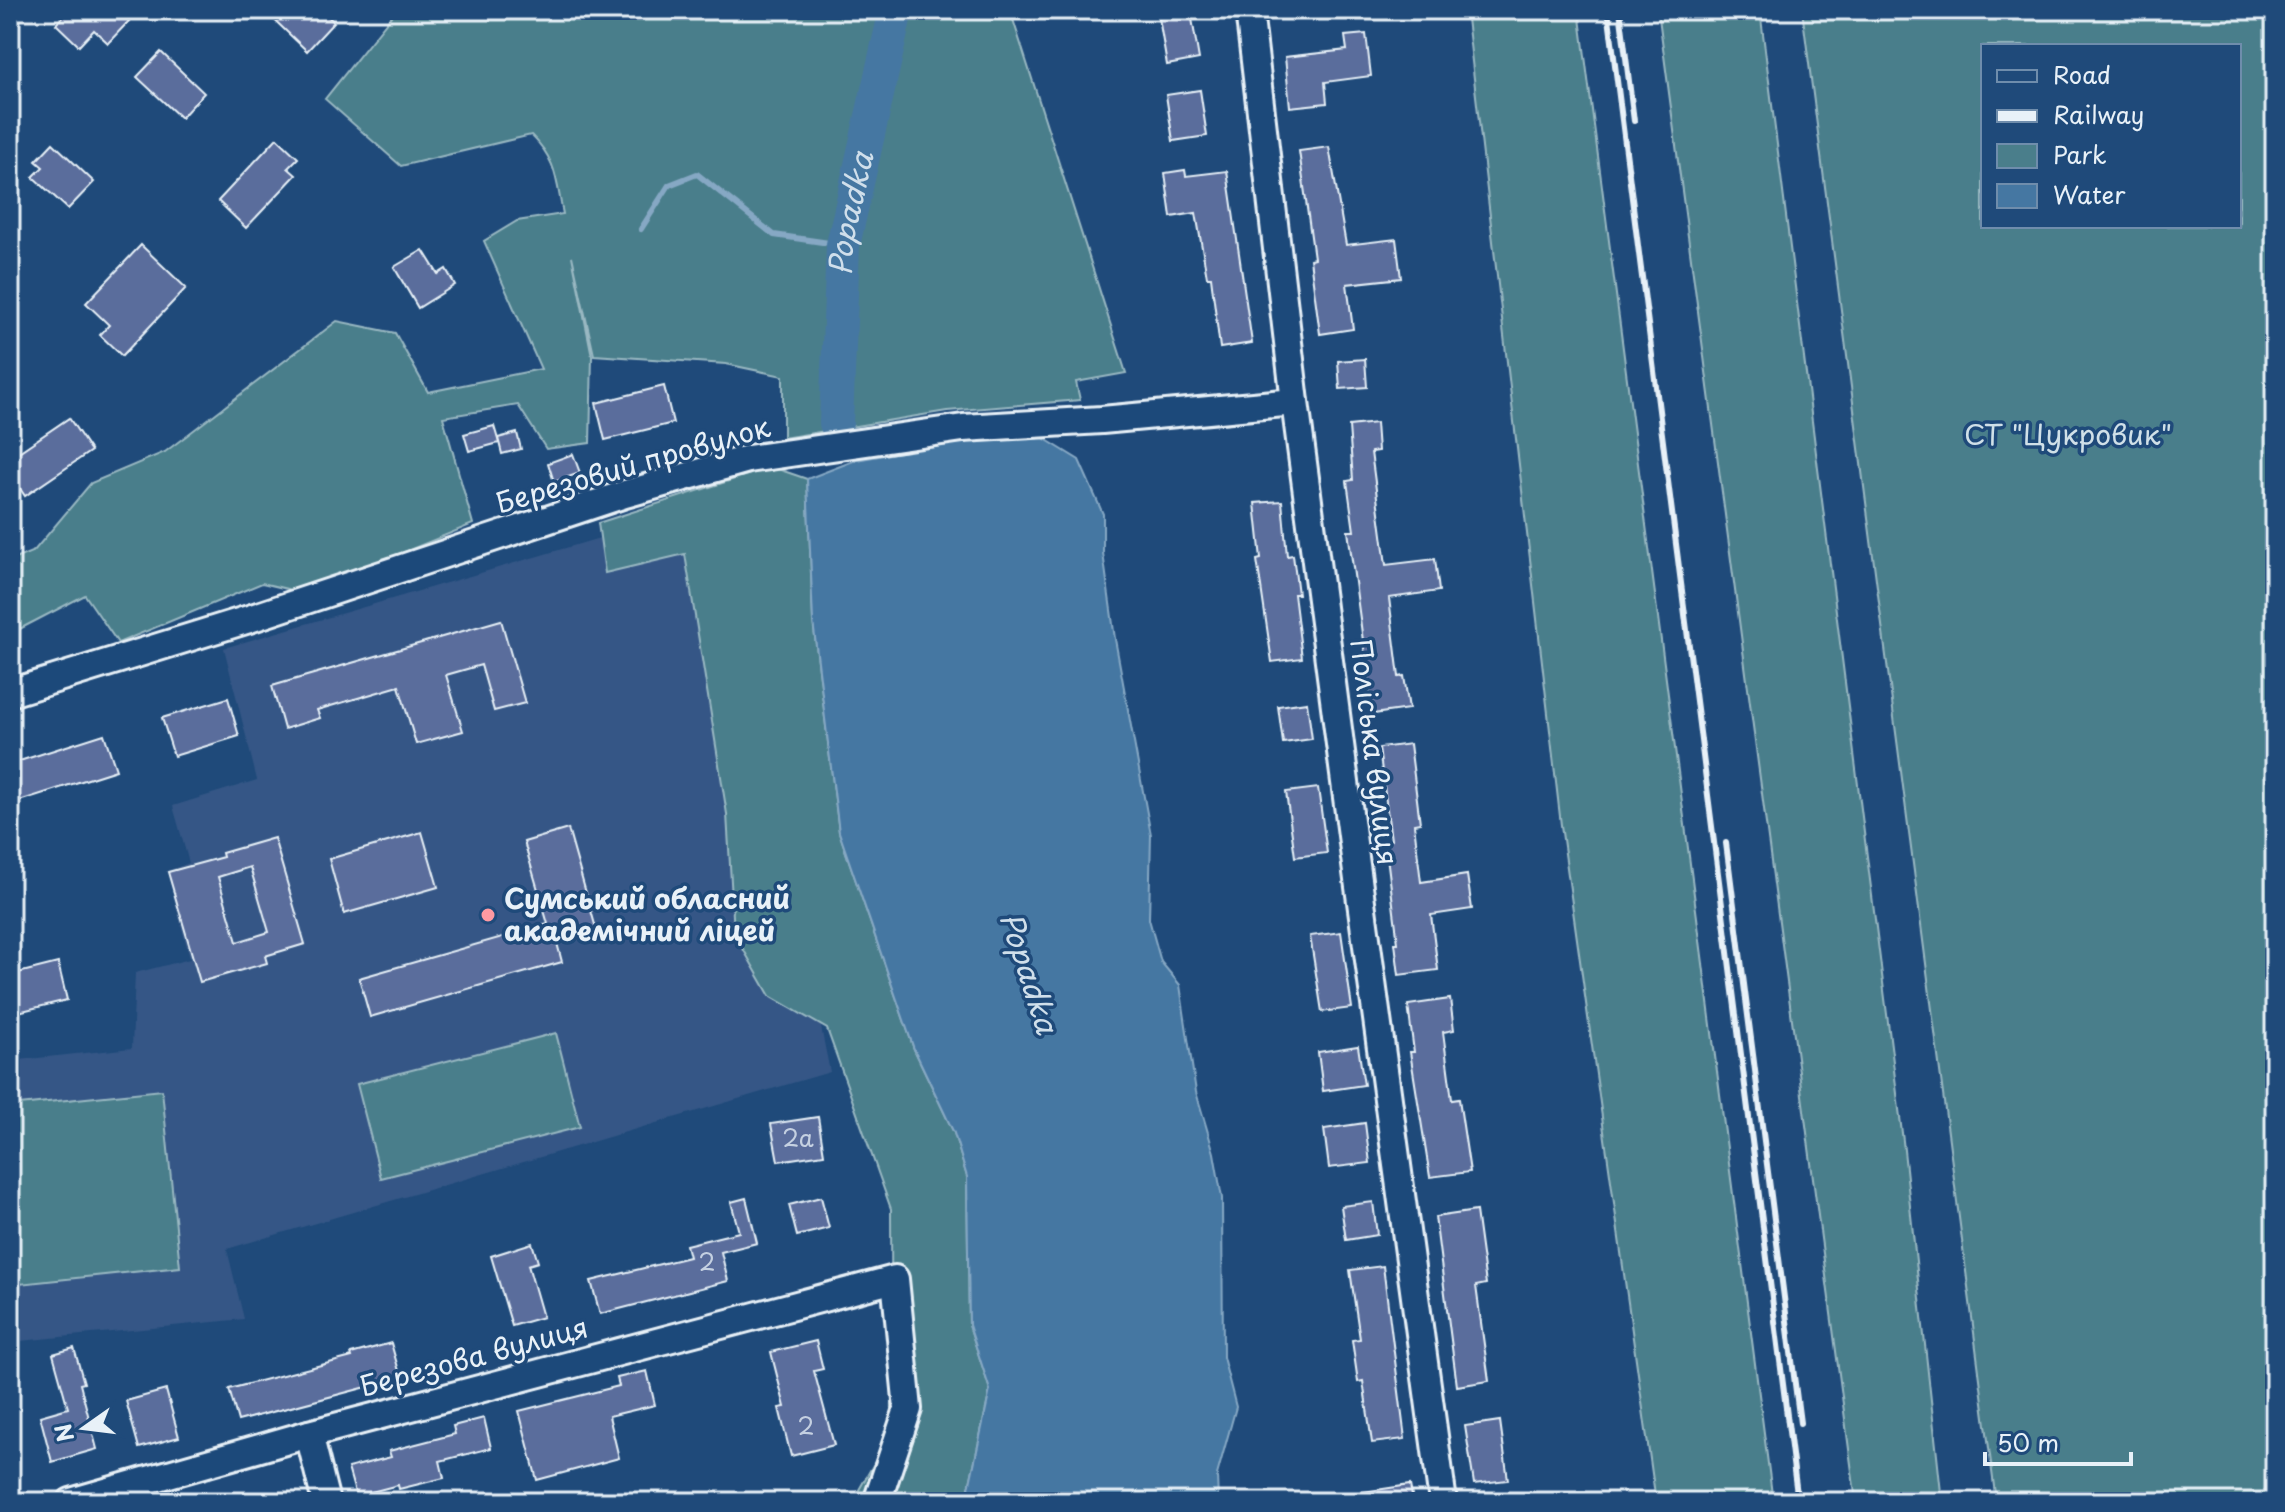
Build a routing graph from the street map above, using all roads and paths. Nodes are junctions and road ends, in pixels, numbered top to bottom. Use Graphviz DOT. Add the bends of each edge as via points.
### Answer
graph roads {
  1 [pos="1249,10"];
  2 [pos="1295,402"];
  3 [pos="10,693"];
  4 [pos="309,1434"];
  5 [pos="71,1502"];
  6 [pos="326,1502"];
  7 [pos="877,1502"];
  8 [pos="1443,1502"];
  1 -- 2 [label="street, Поліська вулиця"];
  2 -- 3 [label="street, Березовий провулок" via="963,428 748,459"];
  2 -- 8 [label="street, Поліська вулиця"];
  4 -- 5 [label="street, Березова вулиця"];
  4 -- 6 [label="street"];
  4 -- 7 [label="street, Березова вулиця" via="895,1279 908,1409"];
}
